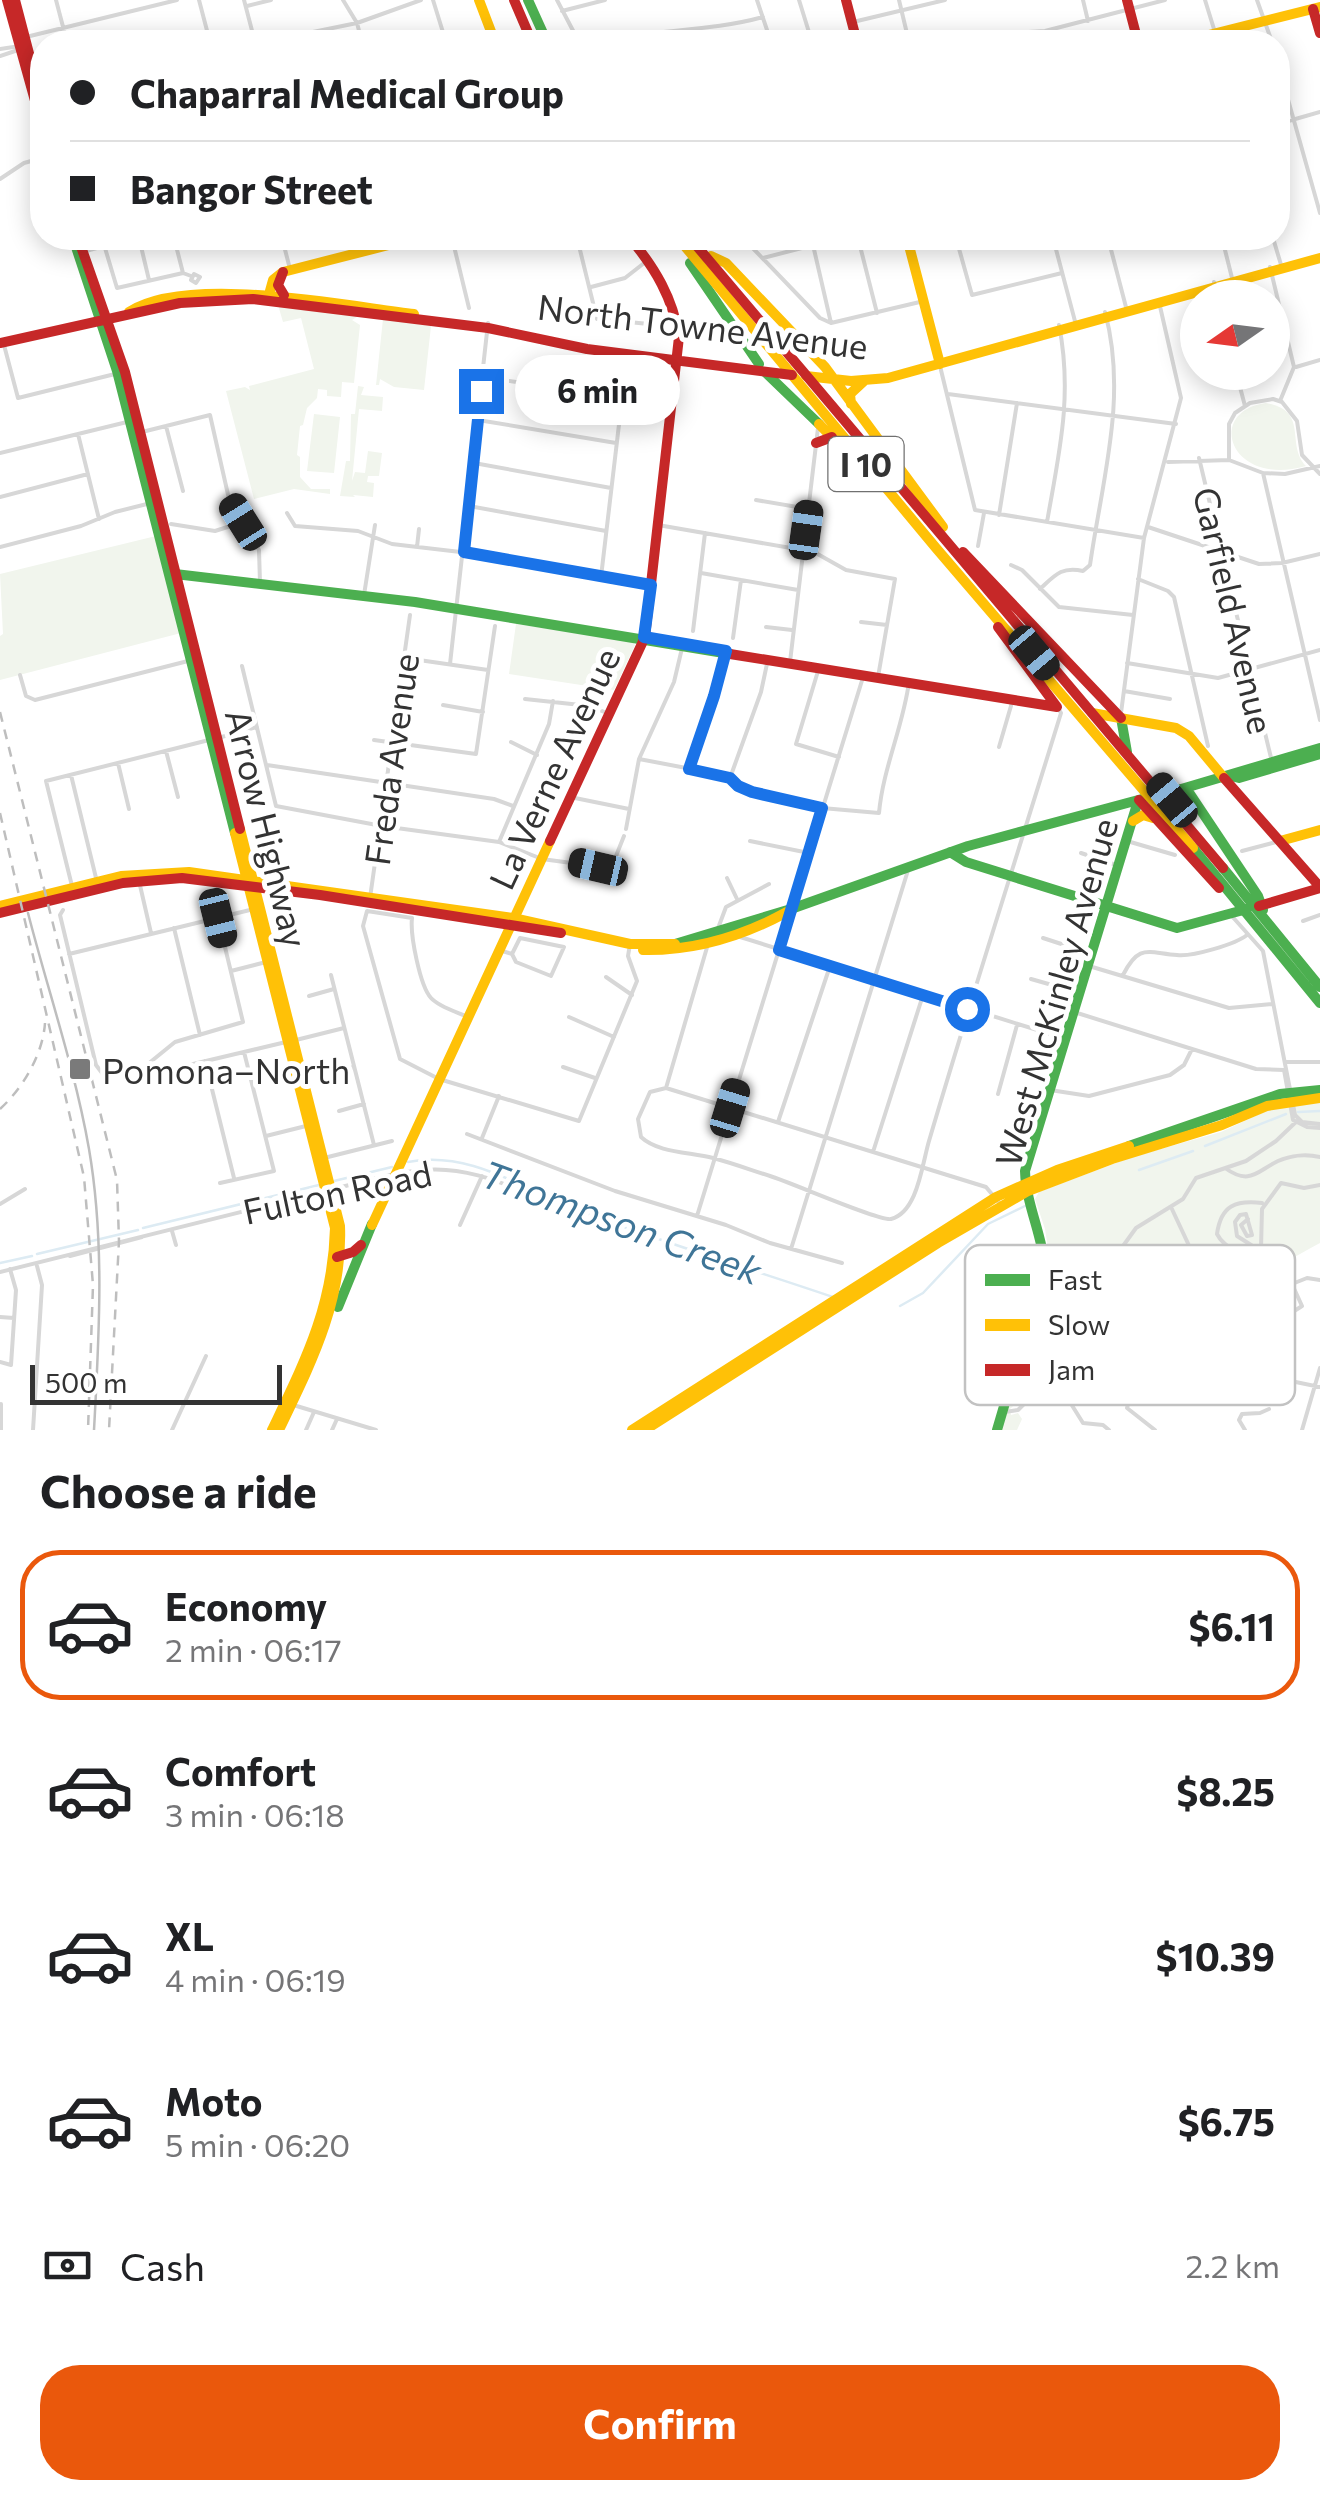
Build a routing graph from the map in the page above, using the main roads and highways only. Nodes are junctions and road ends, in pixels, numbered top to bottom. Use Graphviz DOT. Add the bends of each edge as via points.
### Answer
graph roads {
  1 [pos="11,0"];
  2 [pos="479,0"];
  3 [pos="521,0"];
  4 [pos="846,0"];
  5 [pos="1128,5"];
  6 [pos="1317,8"];
  7 [pos="490,30"];
  8 [pos="534,30"];
  9 [pos="854,30"];
  10 [pos="1135,30"];
  11 [pos="1239,30"];
  12 [pos="1320,33"];
  13 [pos="22,42"];
  14 [pos="30,66"];
  15 [pos="30,76"];
  16 [pos="79,250"];
  17 [pos="81,250"];
  18 [pos="366,250"];
  19 [pos="640,250"];
  20 [pos="691,250"];
  21 [pos="694,250"];
  22 [pos="701,250"];
  23 [pos="910,250"];
  24 [pos="710,256"];
  25 [pos="1320,256"];
  26 [pos="287,271"];
  27 [pos="1231,280"];
  28 [pos="288,297"];
  29 [pos="1180,297"];
  30 [pos="1180,297"];
  31 [pos="268,298"];
  32 [pos="1126,309"];
  33 [pos="102,318"];
  34 [pos="488,326"];
  35 [pos="2,343"];
  36 [pos="749,347"];
  37 [pos="678,356"];
  38 [pos="739,362"];
  39 [pos="939,362"];
  40 [pos="787,364"];
  41 [pos="761,367"];
  42 [pos="832,377"];
  43 [pos="864,380"];
  44 [pos="807,381"];
  45 [pos="781,386"];
  46 [pos="852,405"];
  47 [pos="832,437"];
  48 [pos="816,443"];
  49 [pos="950,536"];
  50 [pos="936,548"];
  51 [pos="963,552"];
  52 [pos="172,575"];
  53 [pos="964,577"];
  54 [pos="644,637"];
  55 [pos="1046,690"];
  56 [pos="1124,695"];
  57 [pos="1066,698"];
  58 [pos="1041,704"];
  59 [pos="1110,704"];
  60 [pos="1088,706"];
  61 [pos="1057,707"];
  62 [pos="1121,718"];
  63 [pos="1320,751"];
  64 [pos="1228,777"];
  65 [pos="1186,788"];
  66 [pos="1139,800"];
  67 [pos="1165,802"];
  68 [pos="1154,818"];
  69 [pos="1132,821"];
  70 [pos="1320,830"];
  71 [pos="1280,841"];
  72 [pos="950,852"];
  73 [pos="155,872"];
  74 [pos="139,881"];
  75 [pos="97,882"];
  76 [pos="251,883"];
  77 [pos="1320,887"];
  78 [pos="86,891"];
  79 [pos="327,893"];
  80 [pos="1247,899"];
  81 [pos="369,904"];
  82 [pos="1106,906"];
  83 [pos="0,909"];
  84 [pos="791,909"];
  85 [pos="1259,913"];
  86 [pos="512,921"];
  87 [pos="717,933"];
  88 [pos="630,946"];
  89 [pos="694,946"];
  90 [pos="270,961"];
  91 [pos="1320,987"];
  92 [pos="1320,1003"];
  93 [pos="1320,1090"];
  94 [pos="1289,1097"];
  95 [pos="1320,1098"];
  96 [pos="312,1125"];
  97 [pos="1026,1187"];
  98 [pos="329,1190"];
  99 [pos="999,1201"];
  100 [pos="372,1224"];
  101 [pos="1043,1245"];
  102 [pos="339,1257"];
  103 [pos="329,1314"];
  104 [pos="1003,1405"];
  105 [pos="275,1430"];
  106 [pos="632,1430"];
  107 [pos="644,1430"];
  108 [pos="997,1430"];
  1 -- 13 [label="main road"];
  2 -- 7 [label="main road"];
  3 -- 8 [label="main road"];
  4 -- 9 [label="main road"];
  5 -- 10 [label="main road"];
  6 -- 11 [label="main road"];
  6 -- 12 [label="main road"];
  13 -- 14 [label="main road"];
  13 -- 15 [label="main road"];
  16 -- 33 [label="main road, Arrow Highway"];
  17 -- 33 [label="main road, Arrow Highway"];
  18 -- 26 [label="main road"];
  19 -- 37 [label="main road, La Verne Avenue" via="666,286"];
  20 -- 36 [label="main road"];
  21 -- 40 [label="main road, I 10"];
  22 -- 24 [label="main road, I 10"];
  23 -- 39 [label="main road"];
  24 -- 40 [label="main road, I 10"];
  24 -- 42 [label="main road" via="726,263"];
  25 -- 27 [label="main road, North Towne Avenue"];
  26 -- 28 [label="main road" via="278,287"];
  26 -- 31 [label="main road" via="274,280"];
  28 -- 31 [label="main road, North Towne Avenue"];
  28 -- 34 [label="main road, North Towne Avenue"];
  29 -- 32 [label="main road, North Towne Avenue"];
  30 -- 32 [label="main road, North Towne Avenue"];
  31 -- 33 [label="main road, North Towne Avenue" via="198,293"];
  31 -- 34 [label="main road, North Towne Avenue"];
  32 -- 39 [label="main road, North Towne Avenue"];
  33 -- 35 [label="main road, North Towne Avenue"];
  33 -- 52 [label="main road, Arrow Highway"];
  34 -- 37 [label="main road, North Towne Avenue"];
  36 -- 38 [label="main road"];
  36 -- 41 [label="main road"];
  37 -- 38 [label="main road, North Towne Avenue"];
  37 -- 41 [label="main road, North Towne Avenue"];
  37 -- 54 [label="main road, La Verne Avenue"];
  38 -- 41 [label="main road, North Towne Avenue"];
  39 -- 42 [label="main road, North Towne Avenue"];
  39 -- 43 [label="main road, North Towne Avenue"];
  40 -- 41 [label="main road, North Towne Avenue"];
  40 -- 42 [label="main road, North Towne Avenue"];
  40 -- 44 [label="main road, I 10"];
  40 -- 44 [label="main road, I 10"];
  40 -- 45 [label="main road"];
  41 -- 45 [label="main road"];
  42 -- 43 [label="main road, North Towne Avenue"];
  42 -- 46 [label="main road"];
  43 -- 46 [label="main road" via="850,394"];
  44 -- 49 [label="main road, I 10"];
  44 -- 50 [label="main road, I 10"];
  44 -- 57 [label="main road"];
  44 -- 60 [label="main road"];
  45 -- 47 [label="main road"];
  46 -- 49 [label="main road"];
  47 -- 48 [label="main road"];
  47 -- 50 [label="main road"];
  49 -- 51 [label="main road, I 10"];
  50 -- 53 [label="main road, I 10"];
  51 -- 59 [label="main road"];
  51 -- 60 [label="main road, I 10"];
  52 -- 54 [label="main road" via="364,595"];
  52 -- 76 [label="main road, Arrow Highway"];
  53 -- 55 [label="main road"];
  53 -- 57 [label="main road, I 10"];
  54 -- 58 [label="main road"];
  54 -- 86 [label="main road, La Verne Avenue"];
  55 -- 58 [label="main road"];
  55 -- 61 [label="main road"];
  56 -- 59 [label="main road"];
  57 -- 67 [label="main road, I 10"];
  58 -- 61 [label="main road"];
  59 -- 62 [label="main road"];
  60 -- 67 [label="main road, I 10"];
  61 -- 62 [label="main road"];
  62 -- 64 [label="main road" via="1181,730"];
  62 -- 66 [label="main road"];
  63 -- 64 [label="main road"];
  63 -- 64 [label="main road"];
  64 -- 65 [label="main road"];
  64 -- 71 [label="main road"];
  65 -- 66 [label="main road"];
  65 -- 80 [label="main road"];
  66 -- 68 [label="main road"];
  66 -- 69 [label="main road, West McKinley Avenue"];
  66 -- 72 [label="main road"];
  67 -- 80 [label="main road, I 10"];
  67 -- 80 [label="main road, I 10" via="1176,827"];
  68 -- 69 [label="main road"];
  68 -- 80 [label="main road" via="1224,893"];
  69 -- 82 [label="main road, West McKinley Avenue"];
  70 -- 71 [label="main road"];
  71 -- 77 [label="main road"];
  72 -- 82 [label="main road"];
  72 -- 84 [label="main road"];
  73 -- 74 [label="main road"];
  73 -- 75 [label="main road"];
  73 -- 76 [label="main road"];
  74 -- 76 [label="main road"];
  74 -- 78 [label="main road"];
  75 -- 78 [label="main road"];
  75 -- 83 [label="main road"];
  76 -- 79 [label="main road"];
  76 -- 79 [label="main road"];
  76 -- 90 [label="main road, Arrow Highway"];
  76 -- 90 [label="main road, Arrow Highway"];
  77 -- 82 [label="main road" via="1178,928"];
  78 -- 83 [label="main road"];
  79 -- 81 [label="main road"];
  79 -- 81 [label="main road"];
  80 -- 85 [label="main road"];
  80 -- 85 [label="main road, I 10"];
  81 -- 86 [label="main road"];
  82 -- 97 [label="main road, West McKinley Avenue" via="1025,1171"];
  84 -- 87 [label="main road"];
  84 -- 89 [label="main road"];
  85 -- 91 [label="main road, I 10"];
  85 -- 92 [label="main road, I 10"];
  86 -- 88 [label="main road"];
  86 -- 100 [label="main road, La Verne Avenue"];
  87 -- 88 [label="main road" via="682,944"];
  87 -- 89 [label="main road"];
  88 -- 89 [label="main road"];
  90 -- 96 [label="main road, Arrow Highway"];
  93 -- 94 [label="main road"];
  94 -- 95 [label="main road"];
  94 -- 97 [label="main road"];
  96 -- 98 [label="main road, Arrow Highway"];
  96 -- 98 [label="main road, Arrow Highway"];
  97 -- 99 [label="main road"];
  97 -- 101 [label="main road, West McKinley Avenue"];
  98 -- 102 [label="main road, Arrow Highway"];
  99 -- 106 [label="main road"];
  99 -- 107 [label="main road"];
  100 -- 102 [label="main road" via="362,1244"];
  100 -- 103 [label="main road, La Verne Avenue"];
  102 -- 103 [label="main road"];
  103 -- 105 [label="main road"];
  104 -- 108 [label="main road, West McKinley Avenue"];
}
